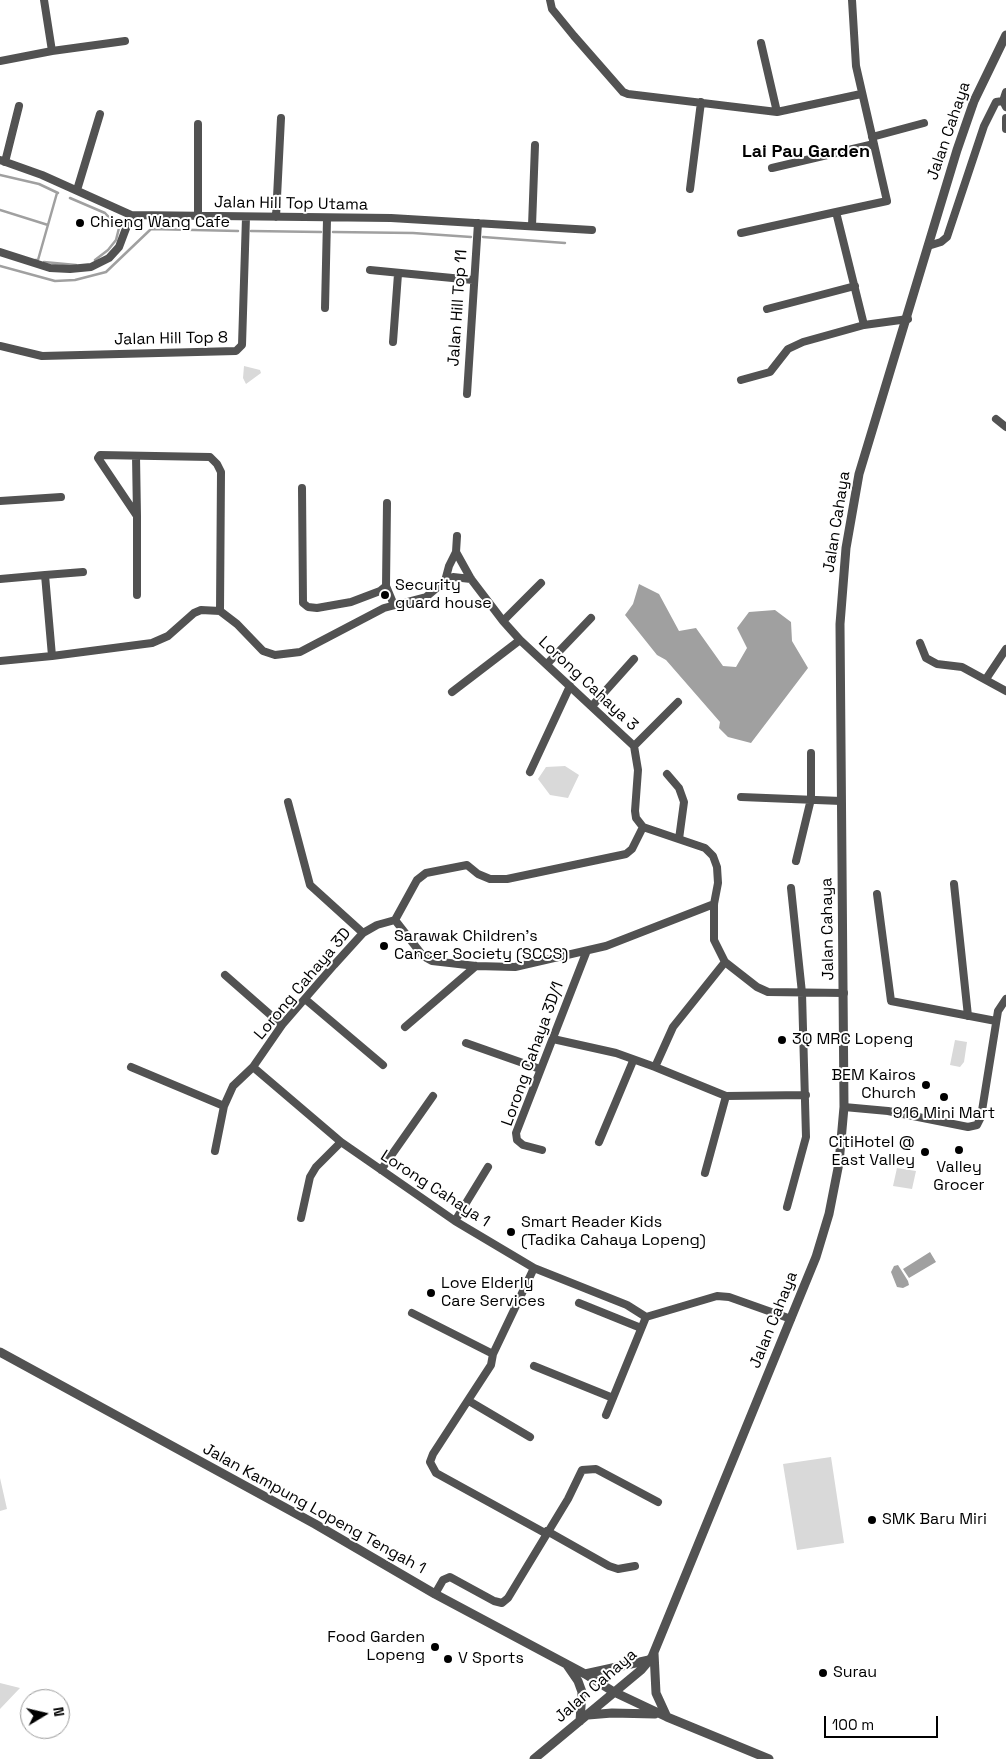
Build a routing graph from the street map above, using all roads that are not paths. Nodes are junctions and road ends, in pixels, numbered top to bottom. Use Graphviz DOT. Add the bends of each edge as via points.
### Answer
graph roads {
  1 [pos="44,0"];
  2 [pos="550,0"];
  3 [pos="852,0"];
  4 [pos="1006,36"];
  5 [pos="125,41"];
  6 [pos="761,42"];
  7 [pos="52,51"];
  8 [pos="0,61"];
  9 [pos="1006,92"];
  10 [pos="862,94"];
  11 [pos="701,102"];
  12 [pos="1004,104"];
  13 [pos="19,106"];
  14 [pos="777,112"];
  15 [pos="100,114"];
  16 [pos="281,118"];
  17 [pos="1006,118"];
  18 [pos="924,123"];
  19 [pos="198,124"];
  20 [pos="1006,128"];
  21 [pos="873,140"];
  22 [pos="535,145"];
  23 [pos="2,161"];
  24 [pos="772,168"];
  25 [pos="690,189"];
  26 [pos="77,190"];
  27 [pos="836,212"];
  28 [pos="131,215"];
  29 [pos="198,216"];
  30 [pos="246,217"];
  31 [pos="276,217"];
  32 [pos="327,219"];
  33 [pos="478,223"];
  34 [pos="532,226"];
  35 [pos="592,230"];
  36 [pos="741,233"];
  37 [pos="928,246"];
  38 [pos="0,252"];
  39 [pos="370,270"];
  40 [pos="398,274"];
  41 [pos="474,280"];
  42 [pos="854,286"];
  43 [pos="325,308"];
  44 [pos="767,309"];
  45 [pos="908,318"];
  46 [pos="864,325"];
  47 [pos="393,342"];
  48 [pos="0,346"];
  49 [pos="741,380"];
  50 [pos="467,394"];
  51 [pos="996,419"];
  52 [pos="1006,427"];
  53 [pos="136,456"];
  54 [pos="302,488"];
  55 [pos="61,497"];
  56 [pos="0,501"];
  57 [pos="387,503"];
  58 [pos="137,516"];
  59 [pos="457,536"];
  60 [pos="456,552"];
  61 [pos="83,572"];
  62 [pos="46,575"];
  63 [pos="0,579"];
  64 [pos="471,579"];
  65 [pos="446,581"];
  66 [pos="541,583"];
  67 [pos="383,588"];
  68 [pos="137,595"];
  69 [pos="394,606"];
  70 [pos="384,608"];
  71 [pos="220,611"];
  72 [pos="592,618"];
  73 [pos="503,620"];
  74 [pos="520,640"];
  75 [pos="920,643"];
  76 [pos="1006,649"];
  77 [pos="52,656"];
  78 [pos="634,659"];
  79 [pos="0,661"];
  80 [pos="547,664"];
  81 [pos="986,679"];
  82 [pos="570,686"];
  83 [pos="1006,691"];
  84 [pos="452,692"];
  85 [pos="678,702"];
  86 [pos="592,706"];
  87 [pos="634,746"];
  88 [pos="811,753"];
  89 [pos="530,772"];
  90 [pos="667,774"];
  91 [pos="741,797"];
  92 [pos="811,799"];
  93 [pos="842,801"];
  94 [pos="288,802"];
  95 [pos="643,827"];
  96 [pos="678,839"];
  97 [pos="796,861"];
  98 [pos="954,884"];
  99 [pos="791,888"];
  100 [pos="877,894"];
  101 [pos="714,904"];
  102 [pos="395,920"];
  103 [pos="363,933"];
  104 [pos="586,952"];
  105 [pos="725,962"];
  106 [pos="476,966"];
  107 [pos="225,975"];
  108 [pos="802,993"];
  109 [pos="844,993"];
  110 [pos="305,999"];
  111 [pos="1006,999"];
  112 [pos="968,1016"];
  113 [pos="996,1021"];
  114 [pos="282,1026"];
  115 [pos="406,1027"];
  116 [pos="553,1039"];
  117 [pos="466,1043"];
  118 [pos="633,1061"];
  119 [pos="383,1065"];
  120 [pos="130,1067"];
  121 [pos="253,1067"];
  122 [pos="655,1067"];
  123 [pos="540,1069"];
  124 [pos="806,1095"];
  125 [pos="433,1096"];
  126 [pos="726,1096"];
  127 [pos="224,1106"];
  128 [pos="844,1107"];
  129 [pos="341,1142"];
  130 [pos="599,1142"];
  131 [pos="542,1150"];
  132 [pos="215,1151"];
  133 [pos="488,1167"];
  134 [pos="381,1170"];
  135 [pos="705,1173"];
  136 [pos="787,1207"];
  137 [pos="301,1218"];
  138 [pos="455,1221"];
  139 [pos="534,1268"];
  140 [pos="579,1303"];
  141 [pos="412,1313"];
  142 [pos="646,1317"];
  143 [pos="791,1318"];
  144 [pos="641,1328"];
  145 [pos="0,1352"];
  146 [pos="494,1354"];
  147 [pos="534,1366"];
  148 [pos="613,1398"];
  149 [pos="469,1401"];
  150 [pos="606,1415"];
  151 [pos="530,1437"];
  152 [pos="658,1502"];
  153 [pos="546,1532"];
  154 [pos="635,1566"];
  155 [pos="435,1594"];
  156 [pos="652,1656"];
  157 [pos="566,1663"];
  158 [pos="585,1674"];
  159 [pos="614,1692"];
  160 [pos="663,1715"];
  161 [pos="584,1718"];
  162 [pos="534,1759"];
  163 [pos="769,1759"];
  1 -- 7 [label="street"];
  2 -- 11 [label="street" via="552,9 623,92 633,96"];
  3 -- 10 [label="street" via="856,66"];
  4 -- 37 [label="street, Jalan Cahaya" via="974,101"];
  5 -- 7 [label="street"];
  6 -- 14 [label="street"];
  7 -- 8 [label="street"];
  9 -- 12 [label="street"];
  10 -- 14 [label="street"];
  10 -- 21 [label="street"];
  11 -- 14 [label="street"];
  11 -- 25 [label="street"];
  12 -- 37 [label="street" via="996,102 984,126 947,237"];
  13 -- 23 [label="street"];
  15 -- 26 [label="street"];
  16 -- 31 [label="street"];
  17 -- 20 [label="street"];
  18 -- 21 [label="street"];
  19 -- 29 [label="street"];
  21 -- 24 [label="street"];
  21 -- 27 [label="street" via="887,200"];
  22 -- 34 [label="street"];
  23 -- 26 [label="street, Jalan Hill Top Utama"];
  26 -- 28 [label="street, Jalan Hill Top Utama"];
  27 -- 36 [label="street"];
  27 -- 42 [label="street"];
  28 -- 29 [label="street, Jalan Hill Top Utama"];
  28 -- 38 [label="street" via="119,247 109,258 91,267 50,268"];
  29 -- 30 [label="street, Jalan Hill Top Utama"];
  30 -- 31 [label="street, Jalan Hill Top Utama"];
  30 -- 48 [label="street, Jalan Hill Top 8" via="242,345 236,351 42,356"];
  31 -- 32 [label="street, Jalan Hill Top Utama"];
  32 -- 33 [label="street, Jalan Hill Top Utama" via="391,218"];
  32 -- 43 [label="street"];
  33 -- 34 [label="street, Jalan Hill Top Utama"];
  33 -- 41 [label="street, Jalan Hill Top 11"];
  34 -- 35 [label="street, Jalan Hill Top Utama"];
  37 -- 45 [label="street, Jalan Cahaya"];
  39 -- 40 [label="street"];
  40 -- 41 [label="street"];
  40 -- 47 [label="street"];
  41 -- 50 [label="street, Jalan Hill Top 11"];
  42 -- 44 [label="street"];
  42 -- 46 [label="street"];
  45 -- 46 [label="street"];
  45 -- 93 [label="street, Jalan Cahaya" via="859,474 846,548 840,624"];
  46 -- 49 [label="street" via="797,344 788,349 770,372"];
  51 -- 52 [label="street"];
  53 -- 58 [label="street"];
  53 -- 58 [label="street" via="100,455 98,458"];
  53 -- 71 [label="street" via="210,457 218,464 221,472"];
  54 -- 67 [label="street" via="303,603 317,608 351,602"];
  55 -- 56 [label="street"];
  57 -- 67 [label="street"];
  58 -- 68 [label="street"];
  59 -- 60 [label="street"];
  60 -- 64 [label="street, Lorong Cahaya 3"];
  60 -- 65 [label="street"];
  61 -- 62 [label="street"];
  62 -- 63 [label="street"];
  62 -- 77 [label="street"];
  64 -- 65 [label="street"];
  64 -- 73 [label="street, Lorong Cahaya 3"];
  65 -- 69 [label="street" via="426,598"];
  66 -- 73 [label="street"];
  67 -- 69 [label="street"];
  67 -- 70 [label="street"];
  69 -- 70 [label="street"];
  70 -- 71 [label="street" via="300,652 275,656 263,651"];
  71 -- 77 [label="street" via="201,610 168,636 152,643"];
  72 -- 80 [label="street"];
  73 -- 74 [label="street, Lorong Cahaya 3"];
  74 -- 80 [label="street, Lorong Cahaya 3"];
  74 -- 84 [label="street"];
  75 -- 81 [label="street" via="926,658 938,664 962,666"];
  76 -- 81 [label="street"];
  77 -- 79 [label="street"];
  78 -- 86 [label="street"];
  80 -- 82 [label="street, Lorong Cahaya 3"];
  81 -- 83 [label="street"];
  82 -- 86 [label="street, Lorong Cahaya 3"];
  82 -- 89 [label="street"];
  85 -- 87 [label="street"];
  86 -- 87 [label="street, Lorong Cahaya 3"];
  87 -- 95 [label="street, Lorong Cahaya 3" via="638,765 635,811"];
  88 -- 92 [label="street"];
  90 -- 96 [label="street" via="679,788 684,802"];
  91 -- 92 [label="street"];
  92 -- 93 [label="street"];
  92 -- 97 [label="street"];
  93 -- 109 [label="street, Jalan Cahaya"];
  94 -- 103 [label="street" via="310,885"];
  95 -- 96 [label="street"];
  95 -- 102 [label="street" via="626,854 507,879 490,879 466,864 426,873 417,880"];
  96 -- 101 [label="street" via="705,848 713,856 718,882"];
  98 -- 112 [label="street"];
  99 -- 108 [label="street"];
  100 -- 112 [label="street" via="891,1001"];
  101 -- 104 [label="street"];
  101 -- 105 [label="street" via="714,940"];
  102 -- 103 [label="street, Lorong Cahaya 3D"];
  102 -- 106 [label="street" via="423,956"];
  103 -- 110 [label="street, Lorong Cahaya 3D"];
  104 -- 106 [label="street" via="515,968"];
  104 -- 116 [label="street, Lorong Cahaya 3D/1"];
  105 -- 108 [label="street" via="768,992"];
  105 -- 122 [label="street" via="673,1027"];
  106 -- 115 [label="street"];
  107 -- 114 [label="street"];
  108 -- 109 [label="street"];
  108 -- 124 [label="street"];
  109 -- 128 [label="street, Jalan Cahaya"];
  110 -- 114 [label="street, Lorong Cahaya 3D"];
  110 -- 119 [label="street"];
  111 -- 113 [label="street"];
  112 -- 113 [label="street"];
  113 -- 128 [label="street" via="977,1125 968,1127 888,1111"];
  114 -- 121 [label="street, Lorong Cahaya 3D"];
  116 -- 118 [label="street" via="616,1053"];
  116 -- 123 [label="street, Lorong Cahaya 3D/1"];
  117 -- 123 [label="street"];
  118 -- 122 [label="street"];
  118 -- 130 [label="street"];
  120 -- 127 [label="street"];
  121 -- 127 [label="street, Lorong Cahaya 3D" via="233,1086"];
  121 -- 129 [label="street, Lorong Cahaya 1"];
  122 -- 126 [label="street"];
  123 -- 131 [label="street, Lorong Cahaya 3D/1" via="516,1132 517,1140 523,1145"];
  124 -- 126 [label="street"];
  124 -- 136 [label="street" via="806,1137"];
  125 -- 134 [label="street"];
  126 -- 135 [label="street"];
  127 -- 132 [label="street, Lorong Cahaya 3D"];
  128 -- 143 [label="street, Jalan Cahaya" via="839,1163 829,1214 816,1257"];
  129 -- 134 [label="street, Lorong Cahaya 1"];
  129 -- 137 [label="street" via="310,1177"];
  133 -- 138 [label="street"];
  134 -- 138 [label="street, Lorong Cahaya 1"];
  138 -- 139 [label="street, Lorong Cahaya 1"];
  139 -- 142 [label="street, Lorong Cahaya 1" via="626,1305"];
  139 -- 146 [label="street"];
  140 -- 144 [label="street"];
  141 -- 146 [label="street"];
  142 -- 143 [label="street" via="717,1296"];
  142 -- 144 [label="street"];
  143 -- 156 [label="street, Jalan Cahaya"];
  144 -- 148 [label="street"];
  145 -- 155 [label="street, Jalan Kampung Lopeng Tengah 1" via="315,1524"];
  146 -- 149 [label="street" via="491,1365"];
  147 -- 148 [label="street"];
  148 -- 150 [label="street"];
  149 -- 151 [label="street"];
  149 -- 153 [label="street" via="432,1454 432,1468 436,1474"];
  152 -- 153 [label="street" via="596,1469 588,1468 578,1475 568,1499"];
  153 -- 154 [label="street" via="609,1566 618,1569"];
  153 -- 155 [label="street" via="502,1603 450,1577 443,1580"];
  155 -- 157 [label="street, Jalan Kampung Lopeng Tengah 1"];
  156 -- 158 [label="street"];
  156 -- 159 [label="street, Jalan Cahaya"];
  156 -- 160 [label="street" via="656,1693"];
  157 -- 158 [label="street, Jalan Kampung Lopeng Tengah 1"];
  157 -- 161 [label="street" via="582,1692"];
  158 -- 159 [label="street, Jalan Kampung Lopeng Tengah 1"];
  159 -- 160 [label="street, Jalan Kampung Lopeng Tengah 1"];
  159 -- 161 [label="street, Jalan Cahaya"];
  160 -- 161 [label="street" via="612,1713"];
  160 -- 163 [label="street, Jalan Kampung Lopeng Tengah 1"];
  161 -- 162 [label="street, Jalan Cahaya"];
}
